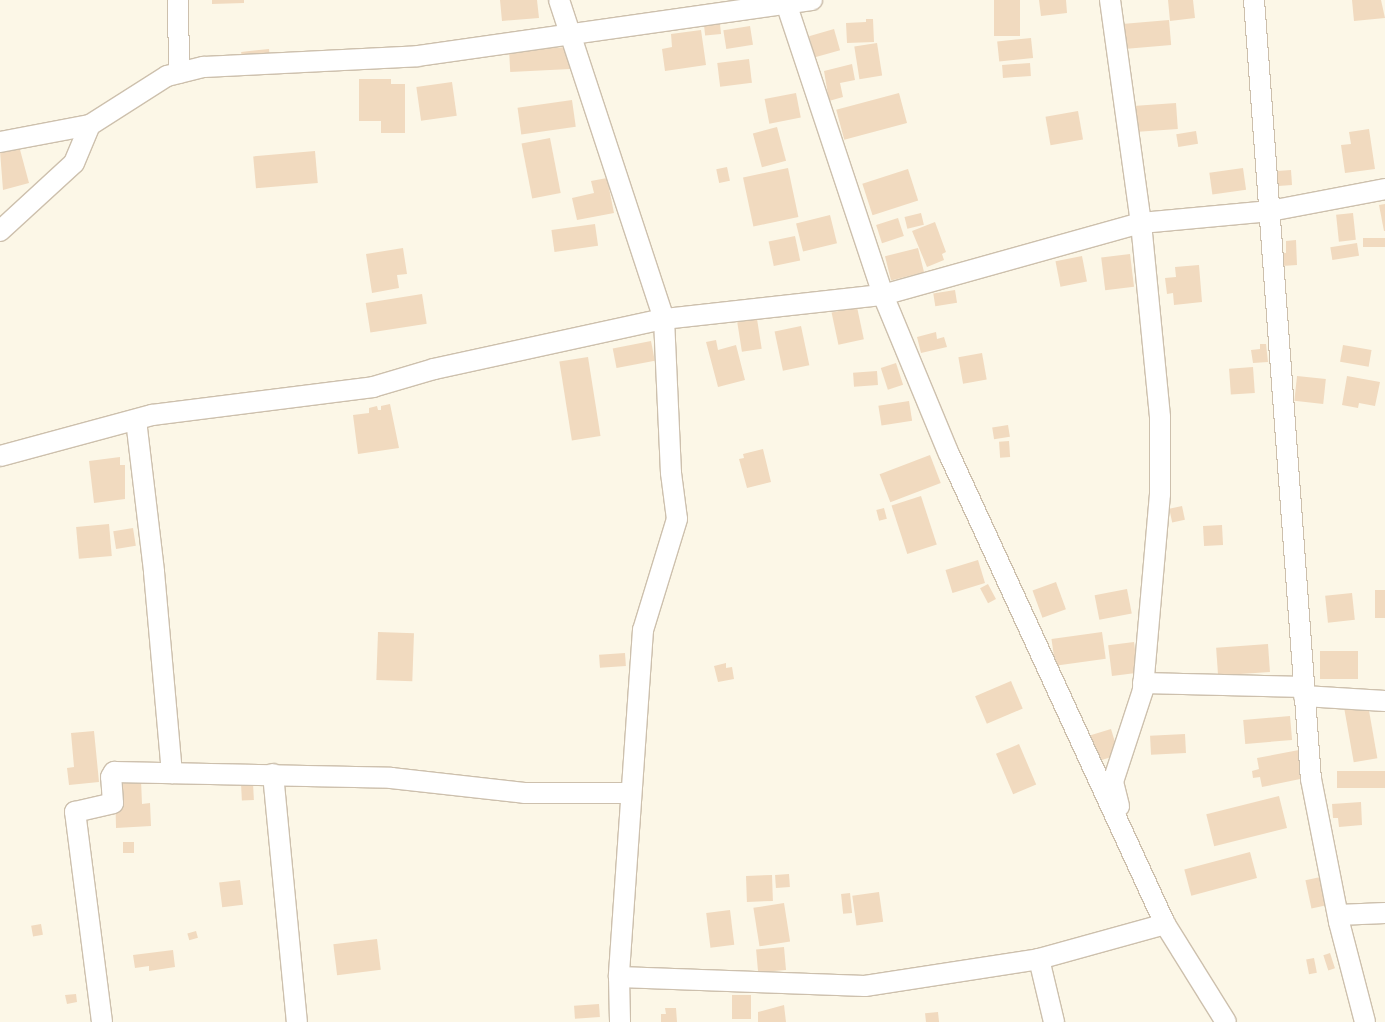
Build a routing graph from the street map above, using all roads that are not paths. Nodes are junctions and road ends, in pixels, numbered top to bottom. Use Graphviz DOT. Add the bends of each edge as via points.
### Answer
graph roads {
  1 [pos="178,0"];
  2 [pos="559,0"];
  3 [pos="812,0"];
  4 [pos="1110,0"];
  5 [pos="1254,0"];
  6 [pos="786,1"];
  7 [pos="570,34"];
  8 [pos="179,74"];
  9 [pos="90,125"];
  10 [pos="0,142"];
  11 [pos="1385,189"];
  12 [pos="1270,211"];
  13 [pos="1141,223"];
  14 [pos="0,231"];
  15 [pos="884,295"];
  16 [pos="664,319"];
  17 [pos="136,420"];
  18 [pos="0,456"];
  19 [pos="1143,683"];
  20 [pos="1304,691"];
  21 [pos="1385,701"];
  22 [pos="172,772"];
  23 [pos="273,774"];
  24 [pos="631,794"];
  25 [pos="1136,863"];
  26 [pos="1385,913"];
  27 [pos="1338,915"];
  28 [pos="1165,924"];
  29 [pos="1039,959"];
  30 [pos="619,977"];
  31 [pos="102,1022"];
  32 [pos="297,1022"];
  33 [pos="620,1022"];
  34 [pos="1054,1022"];
  35 [pos="1226,1022"];
  36 [pos="1366,1022"];
  1 -- 8 [label="street"];
  2 -- 7 [label="street"];
  3 -- 6 [label="street"];
  4 -- 13 [label="street"];
  5 -- 12 [label="street"];
  6 -- 7 [label="street"];
  6 -- 15 [label="street"];
  7 -- 8 [label="street" via="418,56 204,67"];
  7 -- 16 [label="street"];
  8 -- 9 [label="street" via="167,76"];
  9 -- 10 [label="street"];
  9 -- 14 [label="street" via="74,163"];
  11 -- 12 [label="street"];
  12 -- 13 [label="street"];
  12 -- 20 [label="street"];
  13 -- 15 [label="street"];
  13 -- 19 [label="street" via="1160,417 1160,494"];
  15 -- 16 [label="street"];
  15 -- 25 [label="street" via="949,454"];
  16 -- 17 [label="street" via="434,369 373,387"];
  16 -- 24 [label="street" via="671,473 677,519 643,630"];
  17 -- 18 [label="street"];
  17 -- 22 [label="street"];
  19 -- 20 [label="street"];
  19 -- 25 [label="street" via="1112,782"];
  20 -- 21 [label="street"];
  20 -- 27 [label="street" via="1311,779"];
  22 -- 23 [label="street"];
  22 -- 31 [label="street" via="114,772 111,777 113,803 75,812"];
  23 -- 24 [label="street" via="392,778 524,793"];
  23 -- 32 [label="street"];
  24 -- 30 [label="street"];
  25 -- 28 [label="street"];
  26 -- 27 [label="street"];
  27 -- 36 [label="street"];
  28 -- 29 [label="street"];
  28 -- 35 [label="street"];
  29 -- 30 [label="street" via="865,986"];
  29 -- 34 [label="street"];
  30 -- 33 [label="street"];
}
